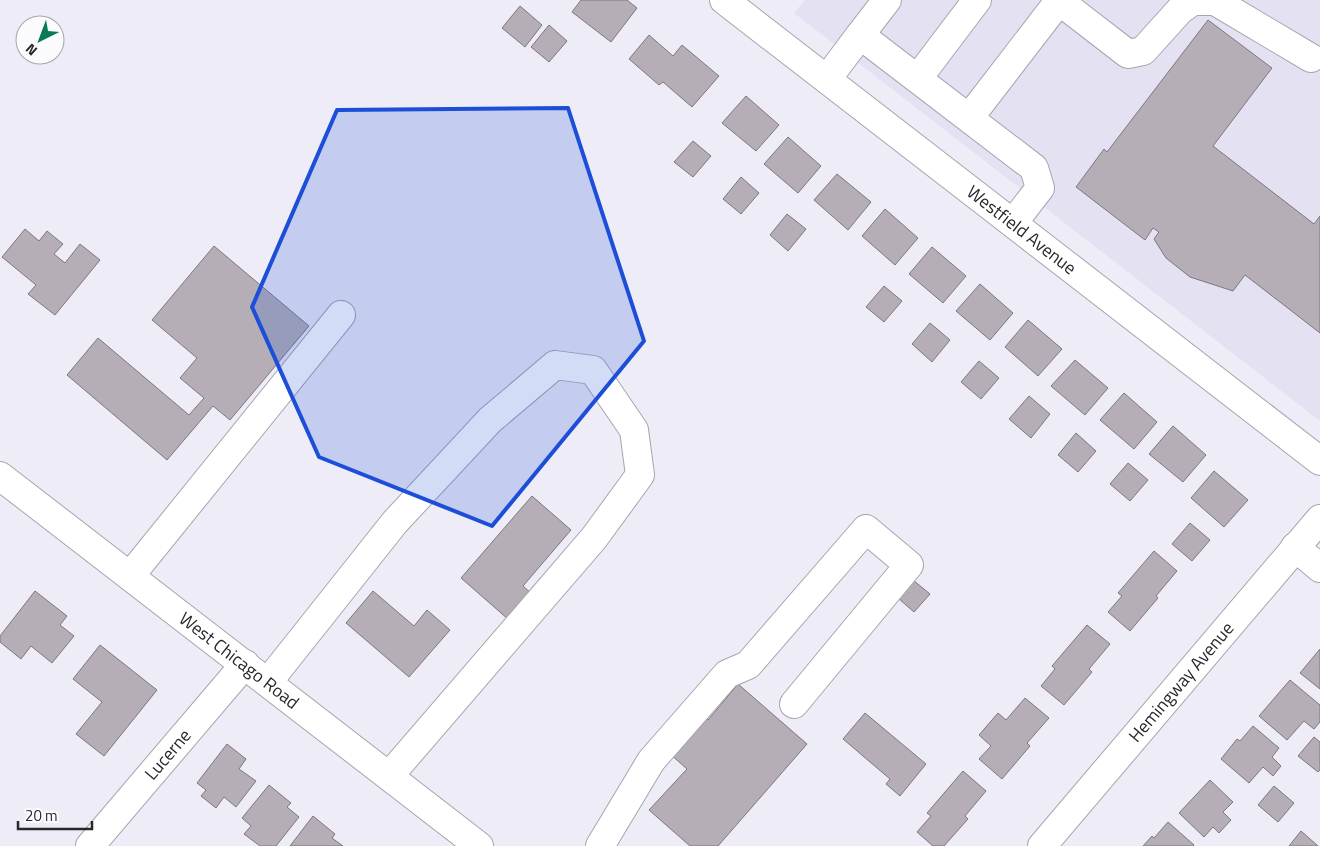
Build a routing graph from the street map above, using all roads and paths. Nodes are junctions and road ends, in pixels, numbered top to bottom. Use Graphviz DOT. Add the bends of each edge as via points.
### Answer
graph roads {
  1 [pos="724,0"];
  2 [pos="887,0"];
  3 [pos="976,0"];
  4 [pos="1059,1"];
  5 [pos="860,34"];
  6 [pos="1311,58"];
  7 [pos="918,78"];
  8 [pos="826,79"];
  9 [pos="969,118"];
  10 [pos="1013,223"];
  11 [pos="341,316"];
  12 [pos="1320,461"];
  13 [pos="0,476"];
  14 [pos="1320,519"];
  15 [pos="1295,547"];
  16 [pos="1320,568"];
  17 [pos="130,576"];
  18 [pos="245,664"];
  19 [pos="268,682"];
  20 [pos="794,704"];
  21 [pos="389,776"];
  22 [pos="90,846"];
  23 [pos="479,846"];
  24 [pos="600,846"];
  25 [pos="1042,846"];
  1 -- 8 [label="street, Westfield Avenue"];
  2 -- 5 [label="street"];
  3 -- 7 [label="street"];
  4 -- 6 [label="street" via="1128,54 1143,51 1180,10 1193,1 1215,2"];
  4 -- 9 [label="street"];
  5 -- 7 [label="street"];
  5 -- 8 [label="street"];
  7 -- 9 [label="street"];
  8 -- 10 [label="street, Westfield Avenue"];
  9 -- 10 [label="street" via="1034,168 1040,188"];
  10 -- 12 [label="street, Westfield Avenue"];
  11 -- 17 [label="street"];
  13 -- 17 [label="street, West Chicago Road"];
  14 -- 15 [label="street, Hemingway Avenue"];
  15 -- 16 [label="street"];
  15 -- 25 [label="street, Hemingway Avenue"];
  17 -- 18 [label="street, West Chicago Road"];
  18 -- 19 [label="street, West Chicago Road"];
  18 -- 22 [label="street, Lucerne"];
  19 -- 21 [label="street, West Chicago Road"];
  19 -- 21 [label="street" via="395,522 490,420 555,365 593,370 634,430 640,475 594,538"];
  20 -- 24 [label="street" via="909,565 866,530 748,665 726,674 651,761"];
  21 -- 23 [label="street, West Chicago Road"];
}
